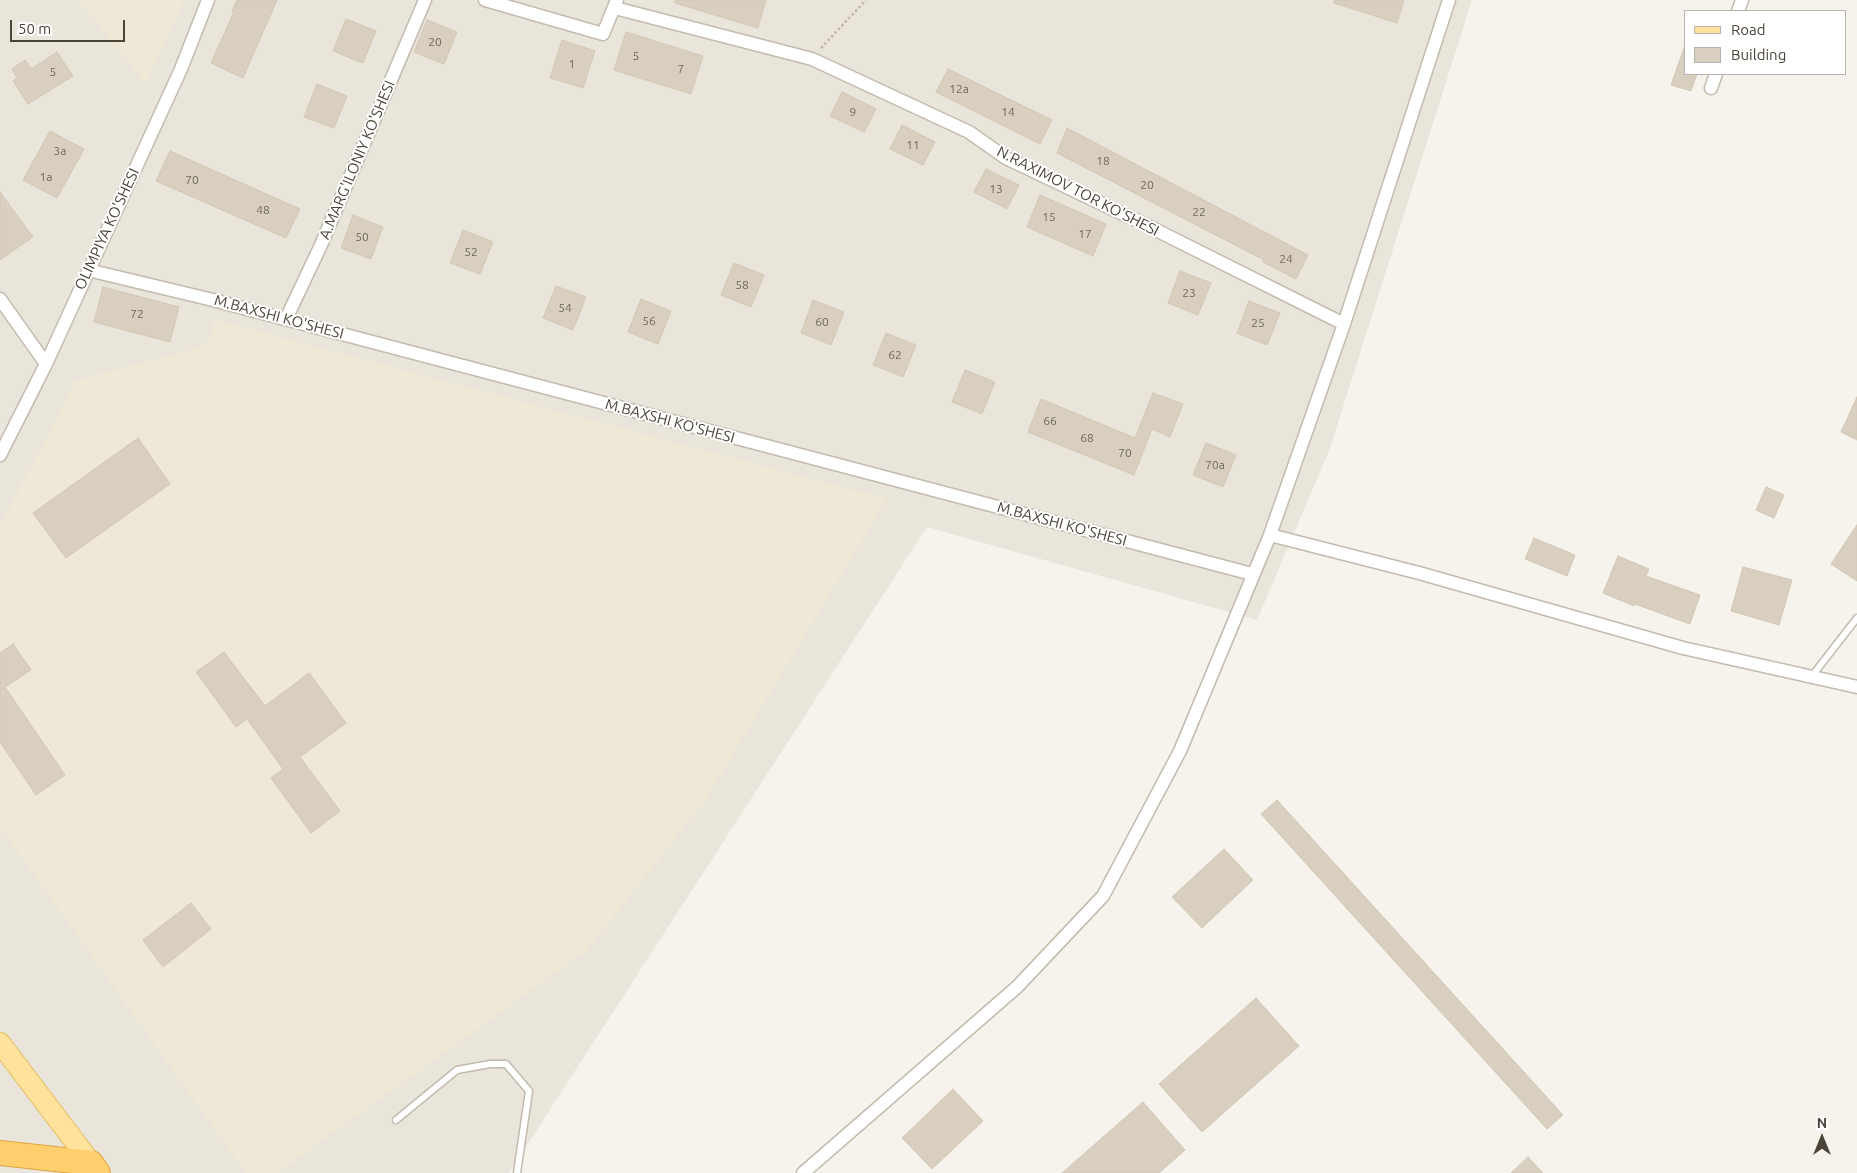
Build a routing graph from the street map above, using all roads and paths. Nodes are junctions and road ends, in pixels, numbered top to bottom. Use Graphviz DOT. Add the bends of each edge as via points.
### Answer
graph roads {
  1 [pos="208,0"];
  2 [pos="425,0"];
  3 [pos="485,0"];
  4 [pos="866,0"];
  5 [pos="1449,0"];
  6 [pos="616,4"];
  7 [pos="812,59"];
  8 [pos="1716,75"];
  9 [pos="1711,88"];
  10 [pos="88,270"];
  11 [pos="0,299"];
  12 [pos="286,319"];
  13 [pos="1344,324"];
  14 [pos="46,364"];
  15 [pos="0,454"];
  16 [pos="1270,535"];
  17 [pos="1252,574"];
  18 [pos="1857,618"];
  19 [pos="1812,676"];
  20 [pos="1857,687"];
  21 [pos="0,1043"];
  22 [pos="396,1120"];
  23 [pos="0,1153"];
  24 [pos="94,1168"];
  25 [pos="517,1173"];
  26 [pos="803,1173"];
  1 -- 10 [label="street, OLIMPIYA KO'SHESI" via="182,69"];
  2 -- 12 [label="street, A.MARG'ILONIY KO'SHESI" via="321,245"];
  3 -- 6 [label="street" via="603,34"];
  4 -- 7 [label="path"];
  5 -- 13 [label="street"];
  6 -- 7 [label="street, N.RAXIMOV TOR KO'SHESI"];
  7 -- 13 [label="street, N.RAXIMOV TOR KO'SHESI" via="970,132 1006,158"];
  8 -- 9 [label="street"];
  10 -- 12 [label="street, M.BAXSHI KO'SHESI"];
  10 -- 14 [label="street, OLIMPIYA KO'SHESI"];
  11 -- 14 [label="street"];
  12 -- 17 [label="street, M.BAXSHI KO'SHESI"];
  13 -- 16 [label="street"];
  14 -- 15 [label="street, OLIMPIYA KO'SHESI"];
  16 -- 17 [label="street"];
  16 -- 19 [label="street" via="1683,648"];
  17 -- 26 [label="street" via="1180,751 1103,896 1017,987"];
  18 -- 19 [label="lane"];
  19 -- 20 [label="street"];
  21 -- 24 [label="main road"];
  22 -- 25 [label="lane" via="457,1070 506,1064 529,1091"];
  23 -- 24 [label="highway"];
}
